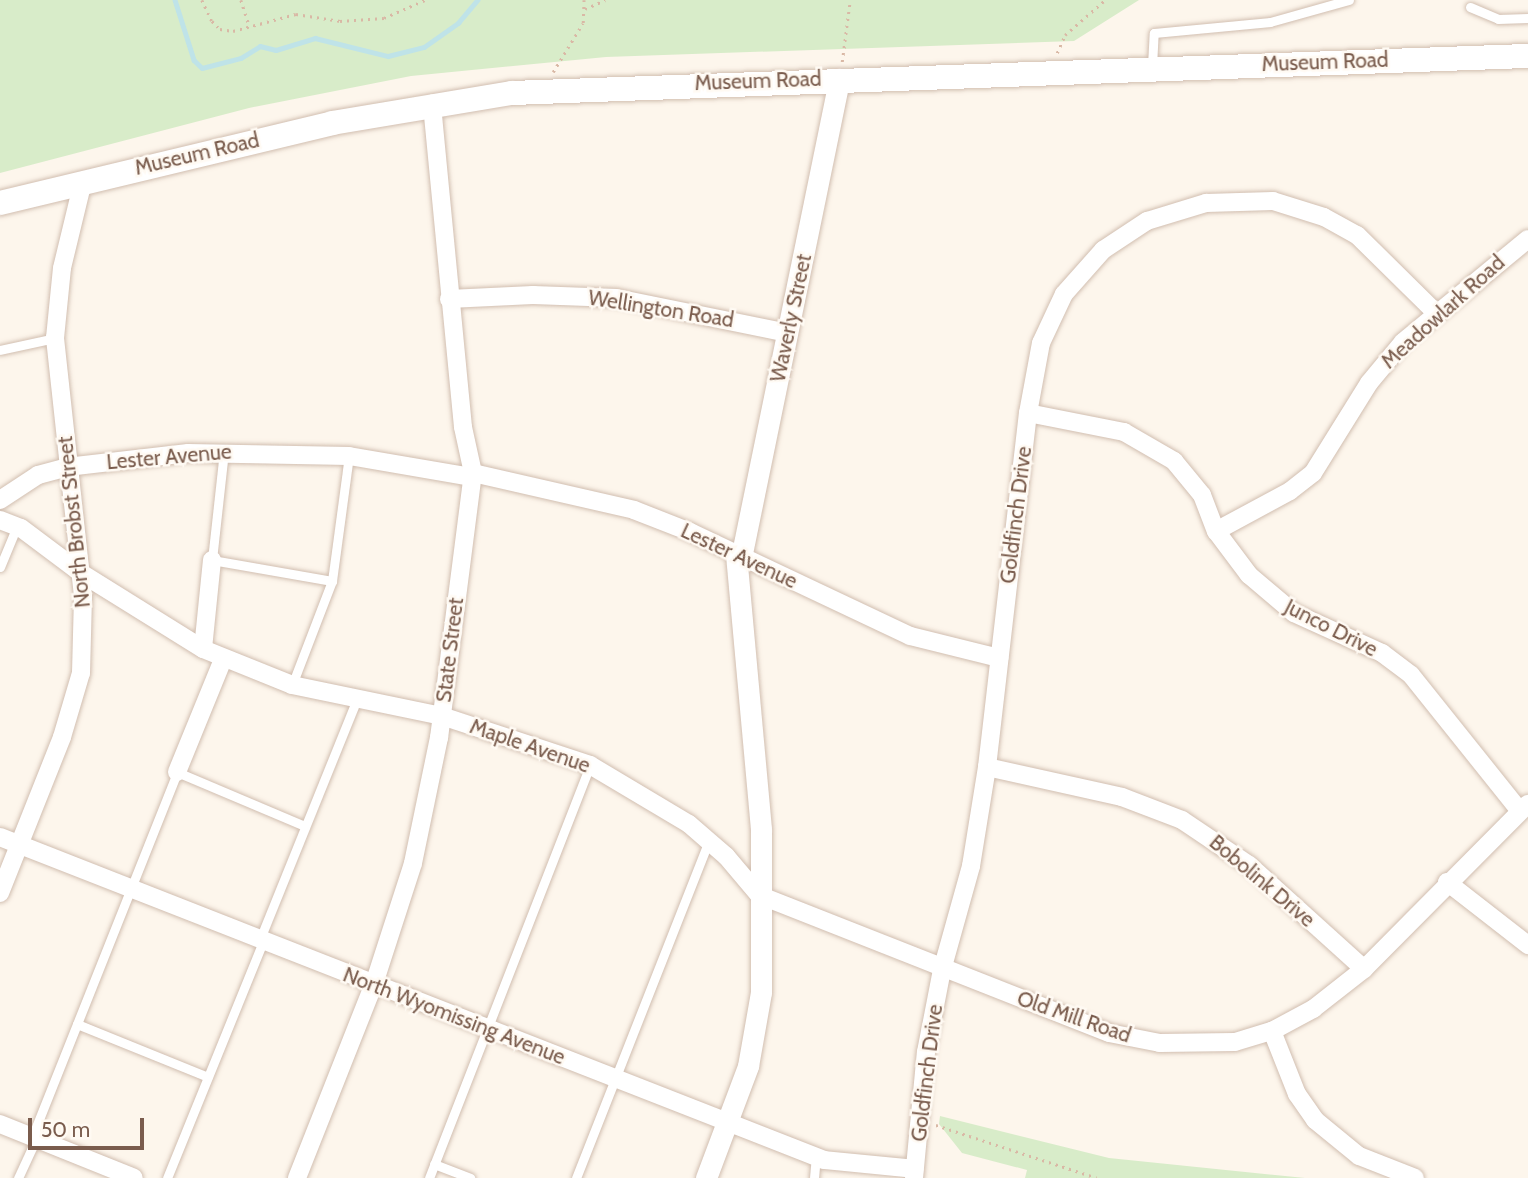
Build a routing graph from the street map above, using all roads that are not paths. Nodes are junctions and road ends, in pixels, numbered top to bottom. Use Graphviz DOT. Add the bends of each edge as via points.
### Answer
graph roads {
  1 [pos="1349,0"];
  2 [pos="1470,7"];
  3 [pos="1528,18"];
  4 [pos="1528,56"];
  5 [pos="1152,68"];
  6 [pos="839,79"];
  7 [pos="432,103"];
  8 [pos="83,181"];
  9 [pos="0,203"];
  10 [pos="1528,239"];
  11 [pos="449,299"];
  12 [pos="1437,314"];
  13 [pos="788,333"];
  14 [pos="55,338"];
  15 [pos="0,350"];
  16 [pos="1028,413"];
  17 [pos="224,451"];
  18 [pos="349,456"];
  19 [pos="67,467"];
  20 [pos="472,475"];
  21 [pos="0,500"];
  22 [pos="8,523"];
  23 [pos="1216,531"];
  24 [pos="738,556"];
  25 [pos="212,560"];
  26 [pos="0,567"];
  27 [pos="81,573"];
  28 [pos="332,581"];
  29 [pos="203,649"];
  30 [pos="999,658"];
  31 [pos="223,659"];
  32 [pos="292,685"];
  33 [pos="356,701"];
  34 [pos="442,716"];
  35 [pos="590,765"];
  36 [pos="987,767"];
  37 [pos="177,772"];
  38 [pos="1523,807"];
  39 [pos="305,826"];
  40 [pos="0,837"];
  41 [pos="709,841"];
  42 [pos="19,845"];
  43 [pos="1447,882"];
  44 [pos="129,888"];
  45 [pos="0,893"];
  46 [pos="759,895"];
  47 [pos="262,940"];
  48 [pos="1528,946"];
  49 [pos="1364,969"];
  50 [pos="942,970"];
  51 [pos="374,985"];
  52 [pos="77,1024"];
  53 [pos="487,1029"];
  54 [pos="1272,1031"];
  55 [pos="208,1077"];
  56 [pos="615,1080"];
  57 [pos="727,1124"];
  58 [pos="0,1125"];
  59 [pos="34,1138"];
  60 [pos="816,1157"];
  61 [pos="434,1164"];
  62 [pos="914,1174"];
  63 [pos="18,1178"];
  64 [pos="134,1178"];
  65 [pos="167,1178"];
  66 [pos="297,1178"];
  67 [pos="429,1178"];
  68 [pos="470,1178"];
  69 [pos="576,1178"];
  70 [pos="706,1178"];
  71 [pos="814,1178"];
  72 [pos="1415,1178"];
  1 -- 5 [label="lane" via="1270,22 1154,33"];
  2 -- 3 [label="lane" via="1498,19"];
  4 -- 5 [label="main road, Museum Road"];
  5 -- 6 [label="main road, Museum Road"];
  6 -- 7 [label="main road, Museum Road" via="538,91"];
  6 -- 13 [label="street, Waverly Street"];
  7 -- 8 [label="main road, Museum Road"];
  7 -- 11 [label="street, State Street"];
  8 -- 9 [label="main road, Museum Road"];
  8 -- 14 [label="street, North Brobst Street" via="62,268"];
  10 -- 12 [label="street, Meadowlark Road"];
  11 -- 13 [label="street, Wellington Road" via="616,298"];
  11 -- 20 [label="street, State Street"];
  12 -- 16 [label="street, Goldfinch Drive" via="1368,244 1324,217 1273,201 1188,207 1132,229 1076,277 1055,309 1041,343"];
  12 -- 23 [label="street, Meadowlark Road" via="1379,369 1313,473 1290,491"];
  13 -- 24 [label="street, Waverly Street"];
  14 -- 15 [label="lane"];
  14 -- 19 [label="street, North Brobst Street"];
  16 -- 23 [label="street, Junco Drive" via="1124,432 1157,449 1202,495"];
  16 -- 30 [label="street, Goldfinch Drive"];
  17 -- 18 [label="street, Lester Avenue"];
  17 -- 19 [label="street, Lester Avenue"];
  17 -- 25 [label="lane"];
  18 -- 20 [label="street, Lester Avenue"];
  18 -- 28 [label="lane"];
  19 -- 21 [label="street, Lester Avenue" via="38,475"];
  19 -- 27 [label="street, North Brobst Street"];
  20 -- 24 [label="street, Lester Avenue" via="634,510"];
  20 -- 34 [label="street, State Street"];
  22 -- 26 [label="lane"];
  22 -- 27 [label="street, Maple Avenue"];
  23 -- 38 [label="street, Junco Drive" via="1249,575 1279,602 1382,653 1411,676"];
  24 -- 30 [label="street, Lester Avenue" via="911,636"];
  24 -- 46 [label="street, Waverly Street" via="761,829"];
  25 -- 28 [label="lane"];
  25 -- 29 [label="street"];
  27 -- 29 [label="street, Maple Avenue"];
  27 -- 42 [label="street, North Brobst Street" via="81,673 62,737"];
  28 -- 32 [label="lane"];
  29 -- 31 [label="street, Maple Avenue"];
  30 -- 36 [label="street, Goldfinch Drive"];
  31 -- 32 [label="street, Maple Avenue"];
  31 -- 37 [label="street"];
  32 -- 33 [label="street, Maple Avenue"];
  33 -- 34 [label="street, Maple Avenue"];
  33 -- 39 [label="lane"];
  34 -- 35 [label="street, Maple Avenue"];
  34 -- 51 [label="street, State Street" via="413,863"];
  35 -- 41 [label="street, Maple Avenue" via="661,805"];
  35 -- 53 [label="lane"];
  36 -- 49 [label="street, Bobolink Drive" via="1122,797 1182,820 1249,865"];
  36 -- 50 [label="street, Goldfinch Drive" via="971,866"];
  37 -- 39 [label="lane"];
  37 -- 44 [label="lane"];
  38 -- 43 [label="street, Old Mill Road"];
  39 -- 47 [label="lane"];
  40 -- 42 [label="street, North Wyomissing Avenue"];
  41 -- 46 [label="street, Maple Avenue"];
  41 -- 56 [label="lane"];
  42 -- 44 [label="street, North Wyomissing Avenue"];
  42 -- 45 [label="street, North Brobst Street"];
  43 -- 48 [label="street"];
  43 -- 49 [label="street, Old Mill Road"];
  44 -- 47 [label="street, North Wyomissing Avenue"];
  44 -- 52 [label="lane"];
  46 -- 50 [label="street, Old Mill Road"];
  46 -- 57 [label="street, Waverly Street" via="759,1018"];
  47 -- 51 [label="street, North Wyomissing Avenue"];
  47 -- 55 [label="lane"];
  49 -- 54 [label="street, Old Mill Road" via="1313,1009"];
  50 -- 54 [label="street, Old Mill Road" via="1109,1032 1160,1043 1235,1042"];
  50 -- 62 [label="street, Goldfinch Drive" via="926,1052"];
  51 -- 53 [label="street, North Wyomissing Avenue"];
  51 -- 66 [label="street, State Street"];
  52 -- 55 [label="lane"];
  52 -- 59 [label="lane"];
  53 -- 56 [label="street, North Wyomissing Avenue"];
  53 -- 61 [label="lane"];
  54 -- 72 [label="street" via="1297,1094 1321,1126 1359,1156"];
  55 -- 65 [label="lane"];
  56 -- 57 [label="street, North Wyomissing Avenue"];
  56 -- 69 [label="lane"];
  57 -- 60 [label="street, North Wyomissing Avenue"];
  57 -- 70 [label="street, Waverly Street"];
  58 -- 59 [label="street"];
  59 -- 63 [label="lane"];
  59 -- 64 [label="street"];
  60 -- 62 [label="street, North Wyomissing Avenue"];
  60 -- 71 [label="lane"];
  61 -- 67 [label="lane"];
  61 -- 68 [label="lane"];
}
